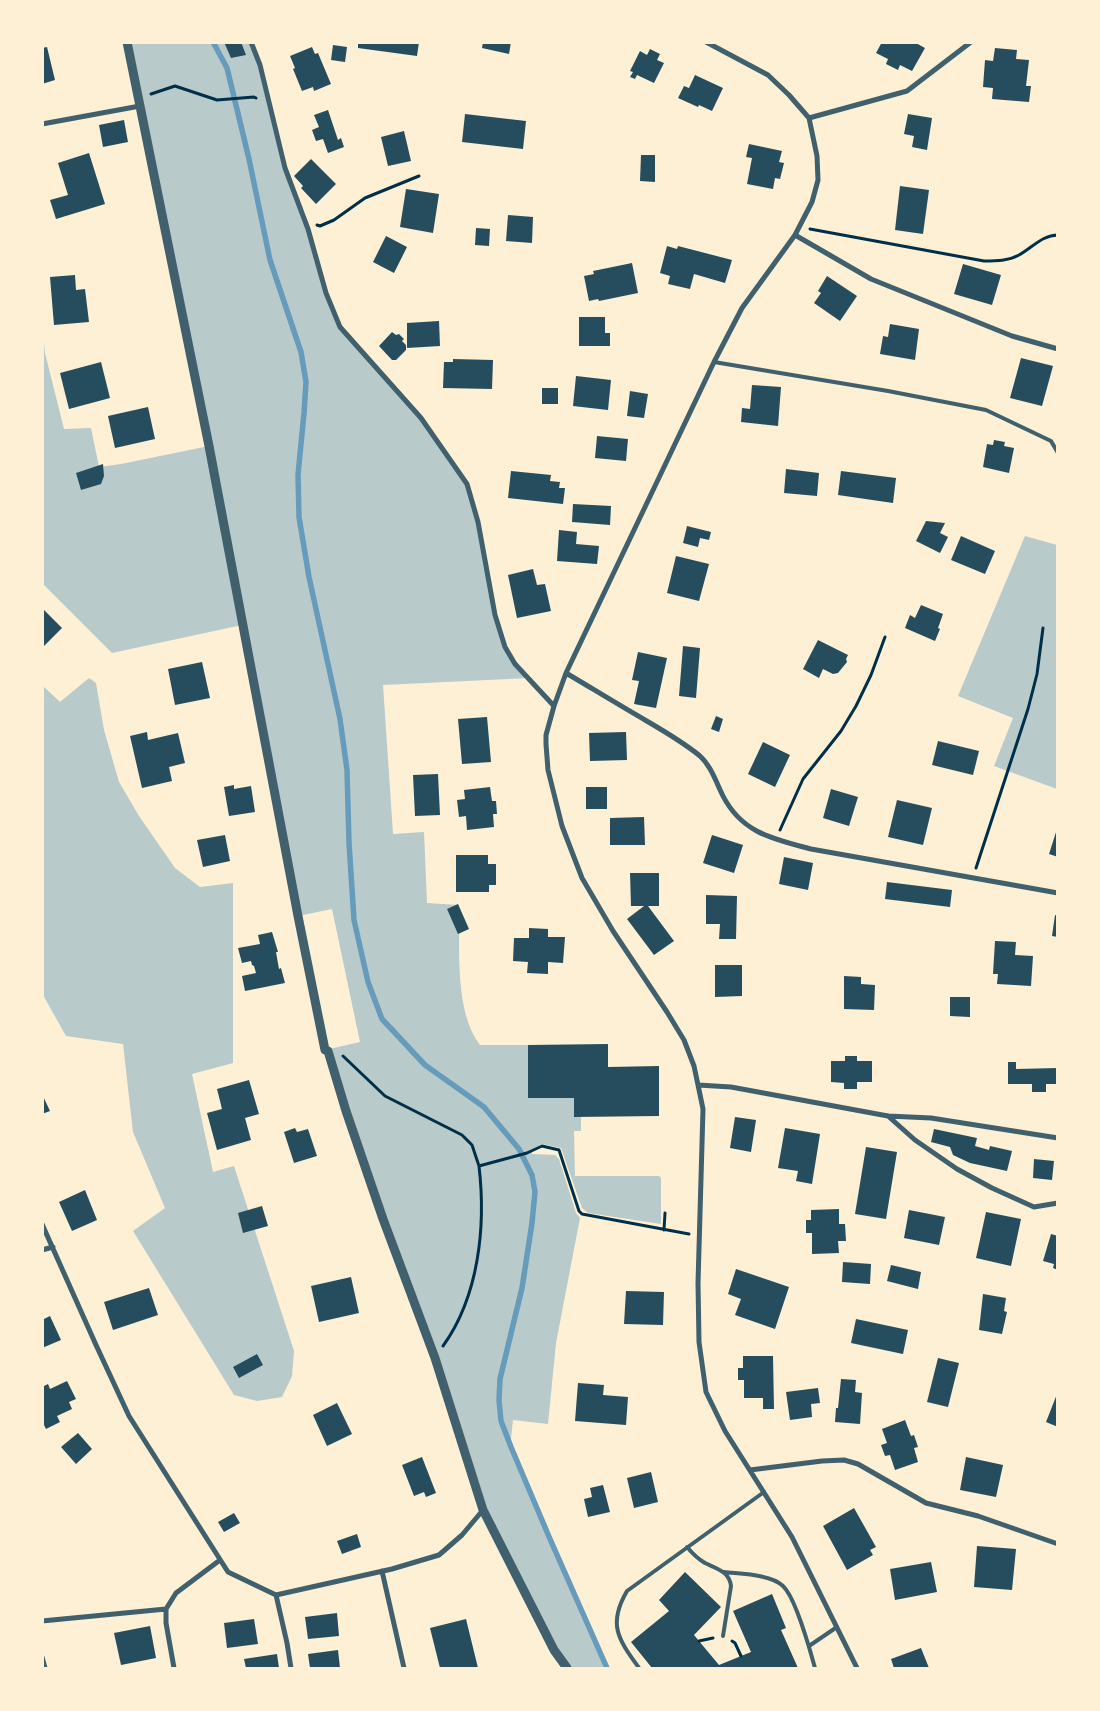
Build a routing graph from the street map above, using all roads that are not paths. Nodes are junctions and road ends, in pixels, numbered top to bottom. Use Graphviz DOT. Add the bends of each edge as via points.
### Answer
graph roads {
  1 [pos="127,42"];
  2 [pos="251,42"];
  3 [pos="706,42"];
  4 [pos="971,42"];
  5 [pos="139,102"];
  6 [pos="808,118"];
  7 [pos="42,124"];
  8 [pos="795,235"];
  9 [pos="1058,350"];
  10 [pos="714,362"];
  11 [pos="1058,454"];
  12 [pos="566,673"];
  13 [pos="554,706"];
  14 [pos="1058,893"];
  15 [pos="698,1085"];
  16 [pos="888,1116"];
  17 [pos="1058,1138"];
  18 [pos="1058,1203"];
  19 [pos="42,1224"];
  20 [pos="53,1247"];
  21 [pos="42,1250"];
  22 [pos="750,1470"];
  23 [pos="764,1492"];
  24 [pos="483,1510"];
  25 [pos="1058,1544"];
  26 [pos="686,1547"];
  27 [pos="220,1560"];
  28 [pos="382,1571"];
  29 [pos="724,1572"];
  30 [pos="276,1595"];
  31 [pos="166,1610"];
  32 [pos="42,1621"];
  33 [pos="837,1627"];
  34 [pos="723,1636"];
  35 [pos="809,1646"];
  36 [pos="42,1657"];
  37 [pos="45,1668"];
  38 [pos="174,1668"];
  39 [pos="291,1668"];
  40 [pos="404,1668"];
  41 [pos="567,1668"];
  42 [pos="639,1668"];
  43 [pos="815,1668"];
  44 [pos="857,1668"];
  1 -- 5 [label="street"];
  2 -- 13 [label="street" via="260,65 285,168 340,327 421,418 467,484 505,647 515,664"];
  3 -- 6 [label="street" via="768,75"];
  4 -- 6 [label="street" via="907,91"];
  5 -- 7 [label="street"];
  5 -- 24 [label="street" via="325,1050 435,1358"];
  6 -- 8 [label="street" via="817,156 818,180 812,202"];
  8 -- 9 [label="street" via="871,279 1012,336"];
  8 -- 10 [label="street" via="742,308"];
  10 -- 11 [label="lane" via="986,410 1051,441"];
  10 -- 12 [label="street"];
  12 -- 13 [label="street"];
  12 -- 14 [label="street" via="689,748 707,764 738,818 776,840"];
  13 -- 15 [label="street" via="546,735 547,762 565,835 586,885 684,1040"];
  15 -- 16 [label="street" via="731,1087"];
  15 -- 22 [label="street" via="702,1109 699,1342 706,1392 725,1431"];
  16 -- 17 [label="street" via="932,1118"];
  16 -- 18 [label="street" via="915,1140 992,1188 1034,1207"];
  19 -- 20 [label="street"];
  20 -- 21 [label="street"];
  20 -- 27 [label="street" via="129,1416"];
  22 -- 23 [label="street"];
  22 -- 25 [label="street" via="844,1460 858,1464 926,1504 978,1516"];
  23 -- 26 [label="lane"];
  23 -- 33 [label="street" via="792,1537"];
  24 -- 28 [label="street" via="440,1555"];
  24 -- 41 [label="street" via="554,1650"];
  26 -- 29 [label="lane" via="697,1558"];
  26 -- 42 [label="lane" via="627,1591 622,1600 617,1632"];
  27 -- 30 [label="street" via="228,1572"];
  27 -- 31 [label="street" via="176,1593"];
  28 -- 30 [label="street"];
  28 -- 40 [label="street"];
  29 -- 34 [label="lane" via="731,1586"];
  29 -- 35 [label="lane" via="764,1577 782,1585 790,1595"];
  30 -- 39 [label="street"];
  31 -- 32 [label="street"];
  31 -- 38 [label="street"];
  33 -- 35 [label="lane"];
  33 -- 44 [label="street"];
  35 -- 43 [label="lane"];
  36 -- 37 [label="street"];
}
